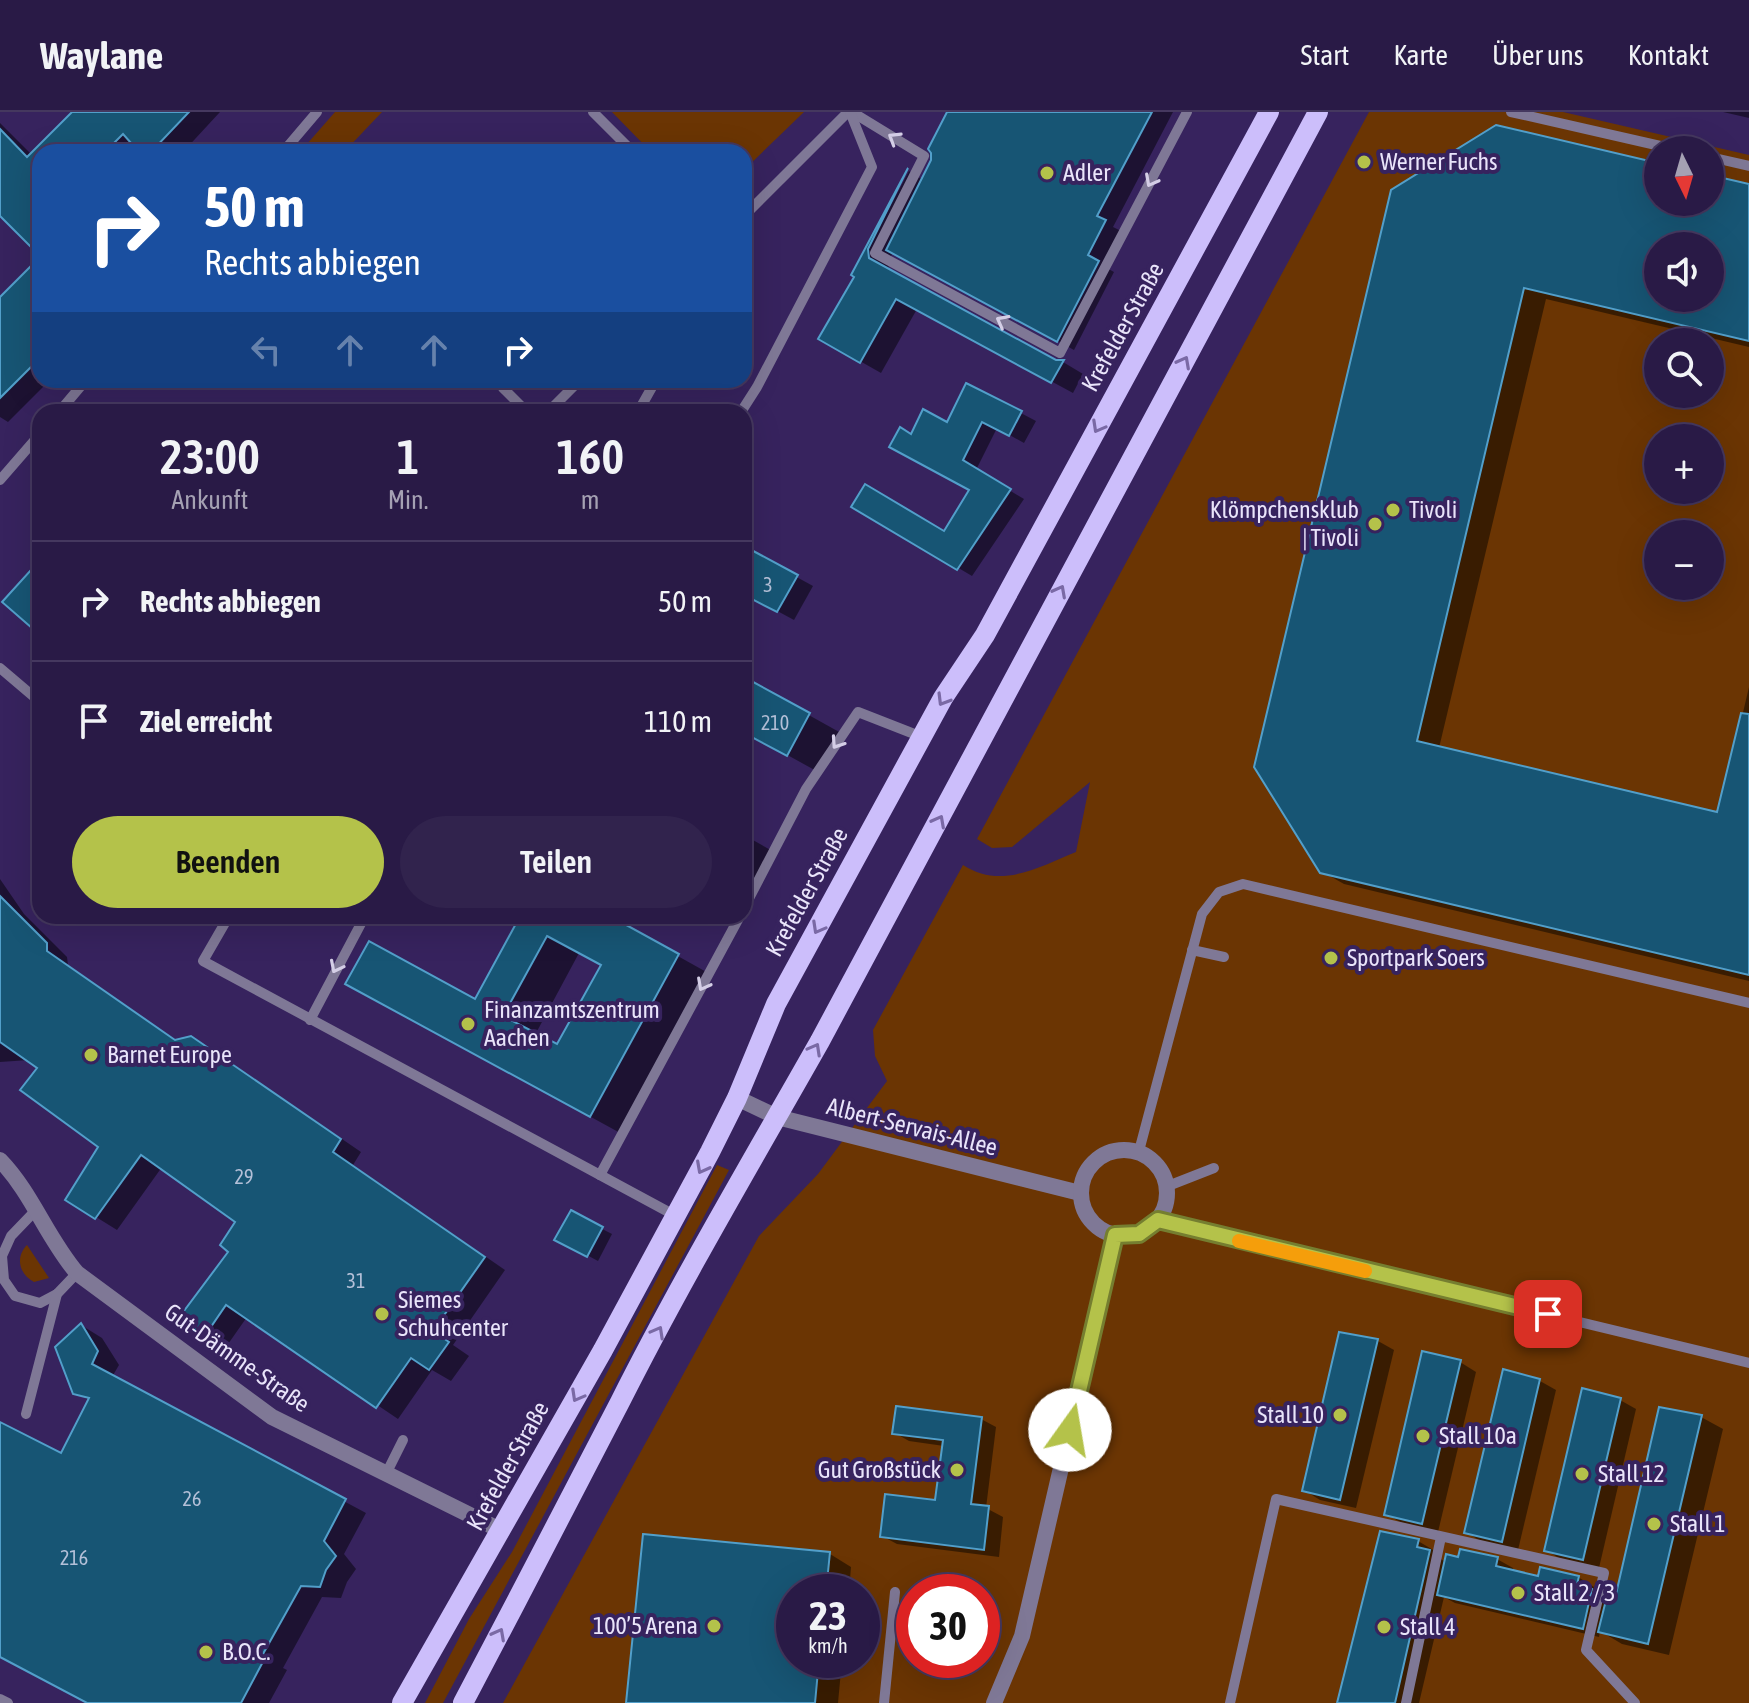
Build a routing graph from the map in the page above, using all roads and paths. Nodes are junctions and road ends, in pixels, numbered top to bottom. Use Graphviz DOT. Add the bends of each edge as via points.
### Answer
graph roads {
  1 [pos="317,112"];
  2 [pos="593,112"];
  3 [pos="850,112"];
  4 [pos="1187,112"];
  5 [pos="1269,112"];
  6 [pos="1318,112"];
  7 [pos="1511,112"];
  8 [pos="1644,142"];
  9 [pos="290,144"];
  10 [pos="625,144"];
  11 [pos="1724,160"];
  12 [pos="1749,166"];
  13 [pos="752,208"];
  14 [pos="79,388"];
  15 [pos="503,388"];
  16 [pos="572,388"];
  17 [pos="66,404"];
  18 [pos="519,404"];
  19 [pos="556,404"];
  20 [pos="746,404"];
  21 [pos="32,443"];
  22 [pos="0,480"];
  23 [pos="0,668"];
  24 [pos="32,695"];
  25 [pos="922,737"];
  26 [pos="752,893"];
  27 [pos="224,924"];
  28 [pos="361,924"];
  29 [pos="736,924"];
  30 [pos="1192,950"];
  31 [pos="1224,957"];
  32 [pos="1749,1003"];
  33 [pos="310,1020"];
  34 [pos="737,1098"];
  35 [pos="777,1117"];
  36 [pos="1139,1151"];
  37 [pos="0,1160"];
  38 [pos="1214,1168"];
  39 [pos="600,1175"];
  40 [pos="1168,1186"];
  41 [pos="1080,1193"];
  42 [pos="36,1210"];
  43 [pos="676,1216"];
  44 [pos="1158,1220"];
  45 [pos="1115,1235"];
  46 [pos="77,1273"];
  47 [pos="57,1294"];
  48 [pos="1749,1363"];
  49 [pos="26,1414"];
  50 [pos="403,1440"];
  51 [pos="386,1474"];
  52 [pos="502,1531"];
  53 [pos="1441,1537"];
  54 [pos="895,1592"];
  55 [pos="0,1699"];
  56 [pos="8,1703"];
  57 [pos="402,1703"];
  58 [pos="463,1703"];
  59 [pos="884,1703"];
  60 [pos="994,1703"];
  61 [pos="1230,1703"];
  62 [pos="1406,1703"];
  63 [pos="1635,1703"];
  1 -- 9 [label="lane"];
  2 -- 10 [label="lane"];
  4 -- 3 [label="lane, one-way" via="1060,353 875,253 924,156"];
  3 -- 13 [label="lane"];
  3 -- 20 [label="lane" via="872,167"];
  5 -- 25 [label="main road, Krefelder Straße, one-way" via="985,635"];
  35 -- 6 [label="main road, one-way"];
  7 -- 8 [label="lane"];
  11 -- 12 [label="lane"];
  14 -- 17 [label="lane"];
  15 -- 18 [label="lane"];
  16 -- 19 [label="lane"];
  21 -- 22 [label="lane"];
  23 -- 24 [label="lane"];
  25 -- 26 [label="lane, one-way" via="858,712 806,789"];
  25 -- 34 [label="main road, Krefelder Straße, one-way" via="776,1004"];
  27 -- 33 [label="lane" via="203,961"];
  28 -- 33 [label="lane, one-way"];
  29 -- 39 [label="lane, one-way"];
  30 -- 31 [label="lane"];
  30 -- 32 [label="lane" via="1202,914 1219,892 1243,884"];
  30 -- 36 [label="lane"];
  33 -- 39 [label="lane"];
  34 -- 35 [label="street, Albert-Servais-Allee"];
  34 -- 43 [label="main road, Krefelder Straße, one-way"];
  35 -- 41 [label="street, Albert-Servais-Allee"];
  58 -- 35 [label="main road, one-way" via="620,1400"];
  36 -- 40 [label="street" via="1158,1164"];
  36 -- 41 [label="street" via="1118,1149 1098,1157 1085,1173"];
  37 -- 42 [label="street, Gut-Dämme-Straße"];
  38 -- 40 [label="lane"];
  39 -- 43 [label="lane"];
  40 -- 44 [label="street" via="1167,1204"];
  41 -- 45 [label="street" via="1084,1212 1097,1227"];
  42 -- 46 [label="street, Gut-Dämme-Straße"];
  42 -- 47 [label="lane" via="11,1236 2,1256 4,1280 15,1296 40,1303"];
  43 -- 52 [label="main road, Krefelder Straße, one-way"];
  44 -- 45 [label="street" via="1139,1234"];
  44 -- 48 [label="lane"];
  45 -- 60 [label="street" via="1022,1636"];
  46 -- 47 [label="lane"];
  46 -- 51 [label="street, Gut-Dämme-Straße" via="272,1417"];
  47 -- 49 [label="lane"];
  50 -- 51 [label="lane"];
  51 -- 52 [label="street, Gut-Dämme-Straße"];
  52 -- 57 [label="main road, Krefelder Straße"];
  53 -- 61 [label="lane" via="1276,1499"];
  53 -- 62 [label="lane"];
  53 -- 63 [label="lane" via="1604,1573 1586,1650"];
  54 -- 59 [label="lane"];
  55 -- 56 [label="lane"];
}
